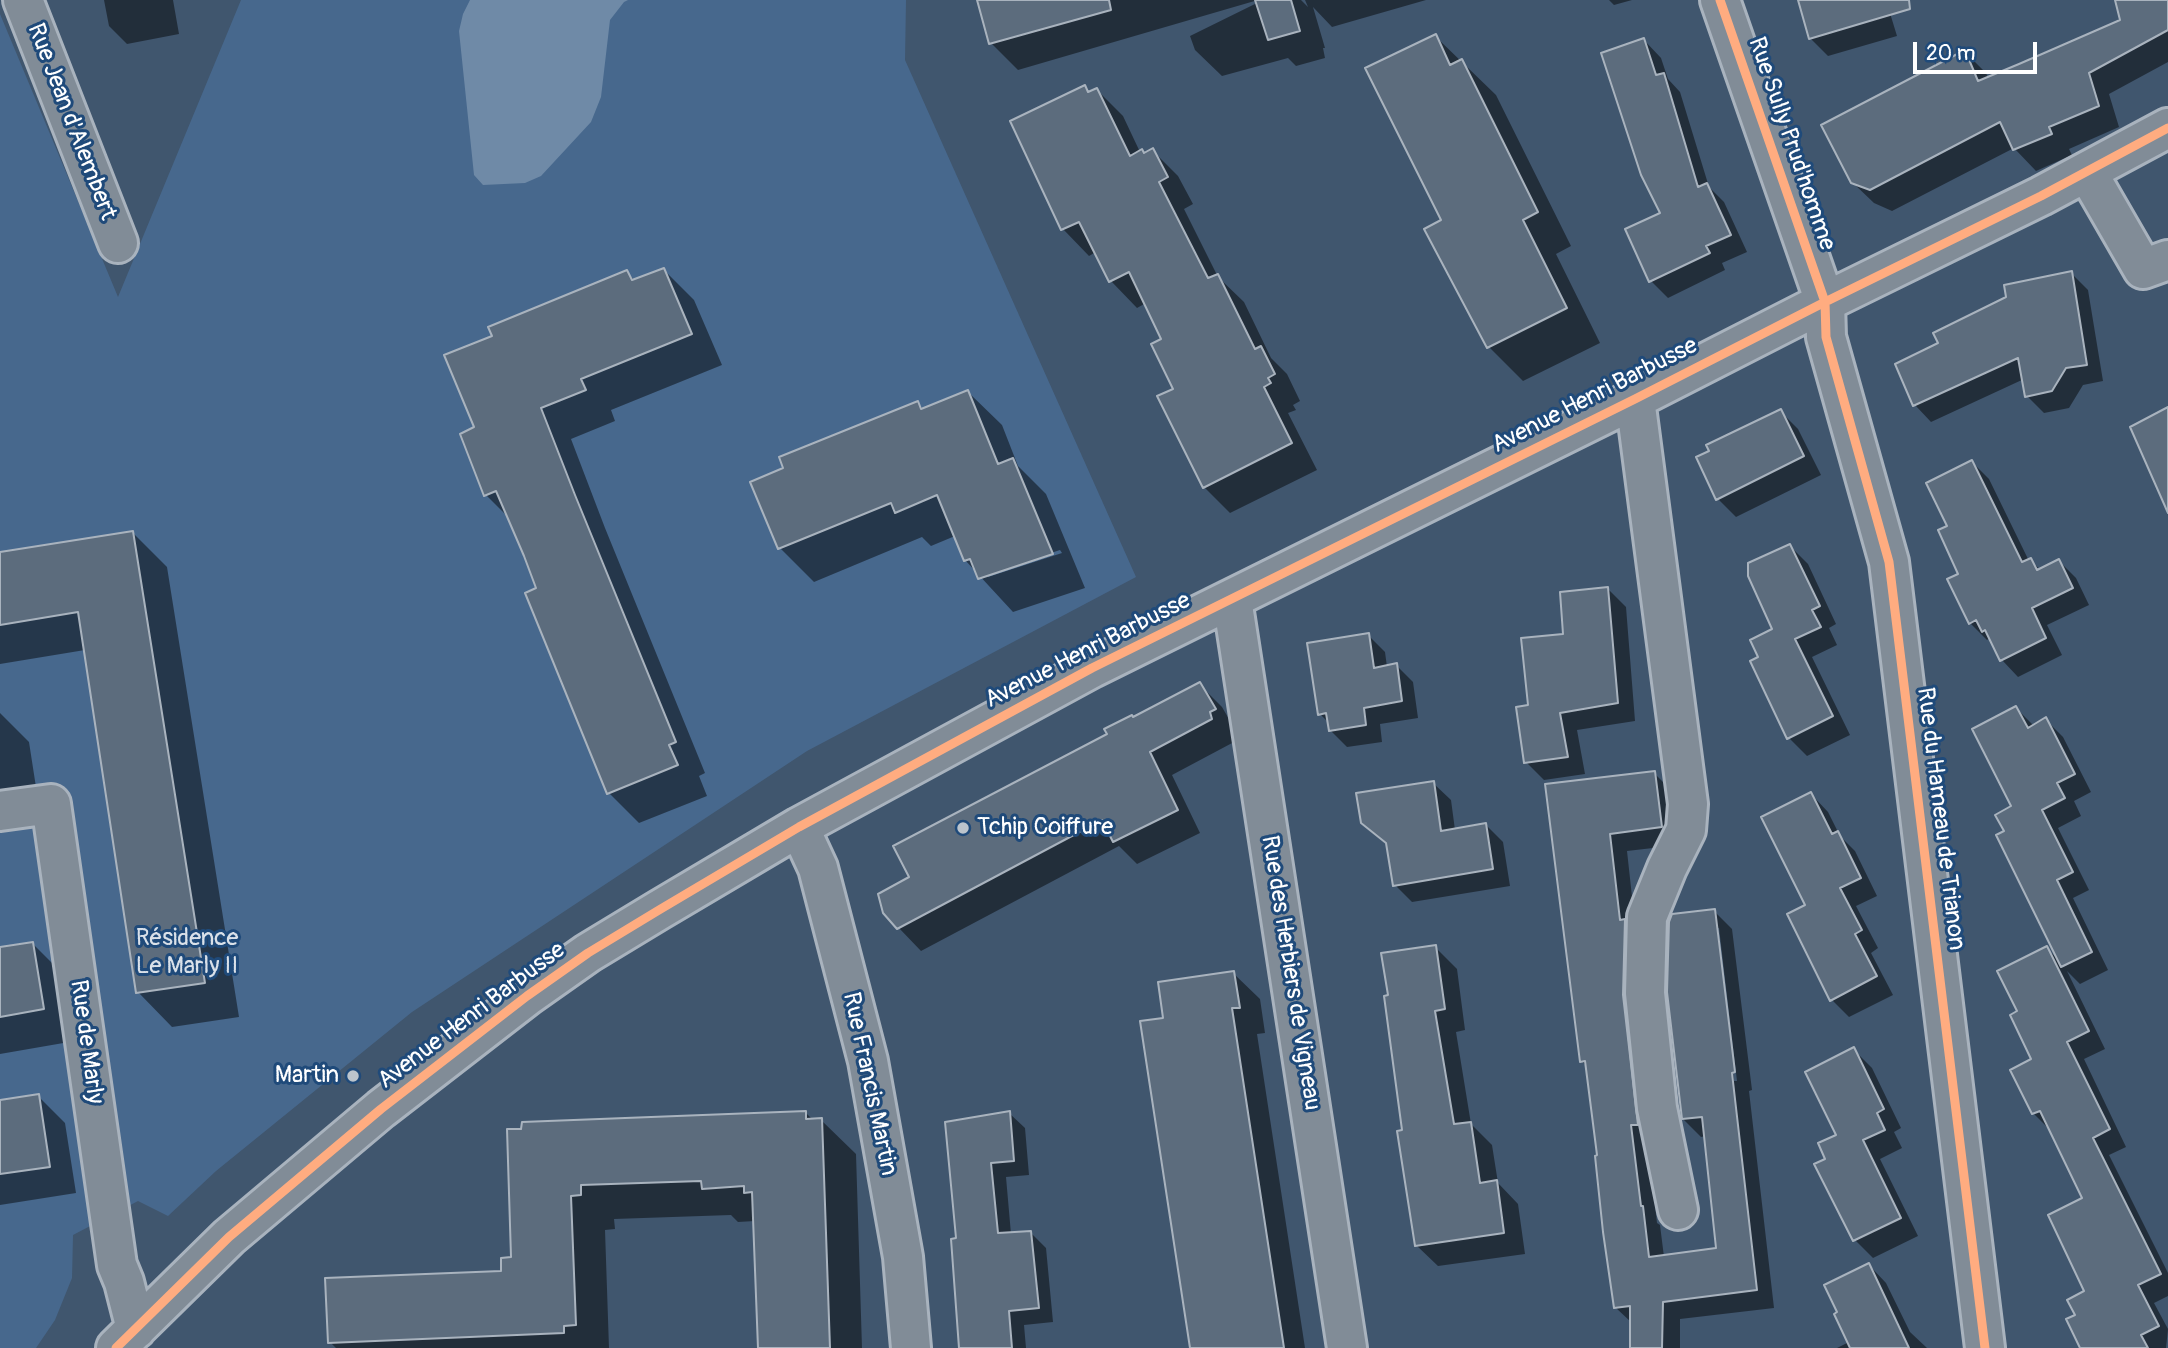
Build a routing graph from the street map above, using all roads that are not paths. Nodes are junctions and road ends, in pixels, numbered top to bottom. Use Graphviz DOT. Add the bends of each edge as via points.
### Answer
graph roads {
  1 [pos="23,0"];
  2 [pos="1720,0"];
  3 [pos="2168,128"];
  4 [pos="2087,172"];
  5 [pos="118,243"];
  6 [pos="2168,260"];
  7 [pos="1825,302"];
  8 [pos="1634,399"];
  9 [pos="1232,598"];
  10 [pos="0,811"];
  11 [pos="799,827"];
  12 [pos="1678,1210"];
  13 [pos="126,1338"];
  14 [pos="911,1348"];
  15 [pos="1347,1348"];
  16 [pos="1985,1348"];
  1 -- 5 [label="street, Rue Jean d'Alembert"];
  2 -- 7 [label="street, Rue Sully Prud'homme"];
  3 -- 4 [label="street, Avenue Henri Barbusse"];
  4 -- 6 [label="street" via="2143,269"];
  4 -- 7 [label="street, Avenue Henri Barbusse"];
  7 -- 8 [label="street, Avenue Henri Barbusse"];
  7 -- 16 [label="street, Rue du Hameau de Trianon" via="1826,337 1889,562"];
  8 -- 9 [label="street, Avenue Henri Barbusse"];
  8 -- 12 [label="street" via="1688,804 1686,830 1647,916 1645,993 1657,1108"];
  9 -- 11 [label="street, Avenue Henri Barbusse" via="1092,668"];
  9 -- 15 [label="street, Rue des Herbiers de Vigneau"];
  10 -- 13 [label="street, Rue de Marly" via="51,804"];
  11 -- 13 [label="street, Avenue Henri Barbusse" via="600,946 527,996 329,1151 229,1237"];
  11 -- 14 [label="street, Rue Francis Martin" via="818,868 868,1061 903,1257"];
}
